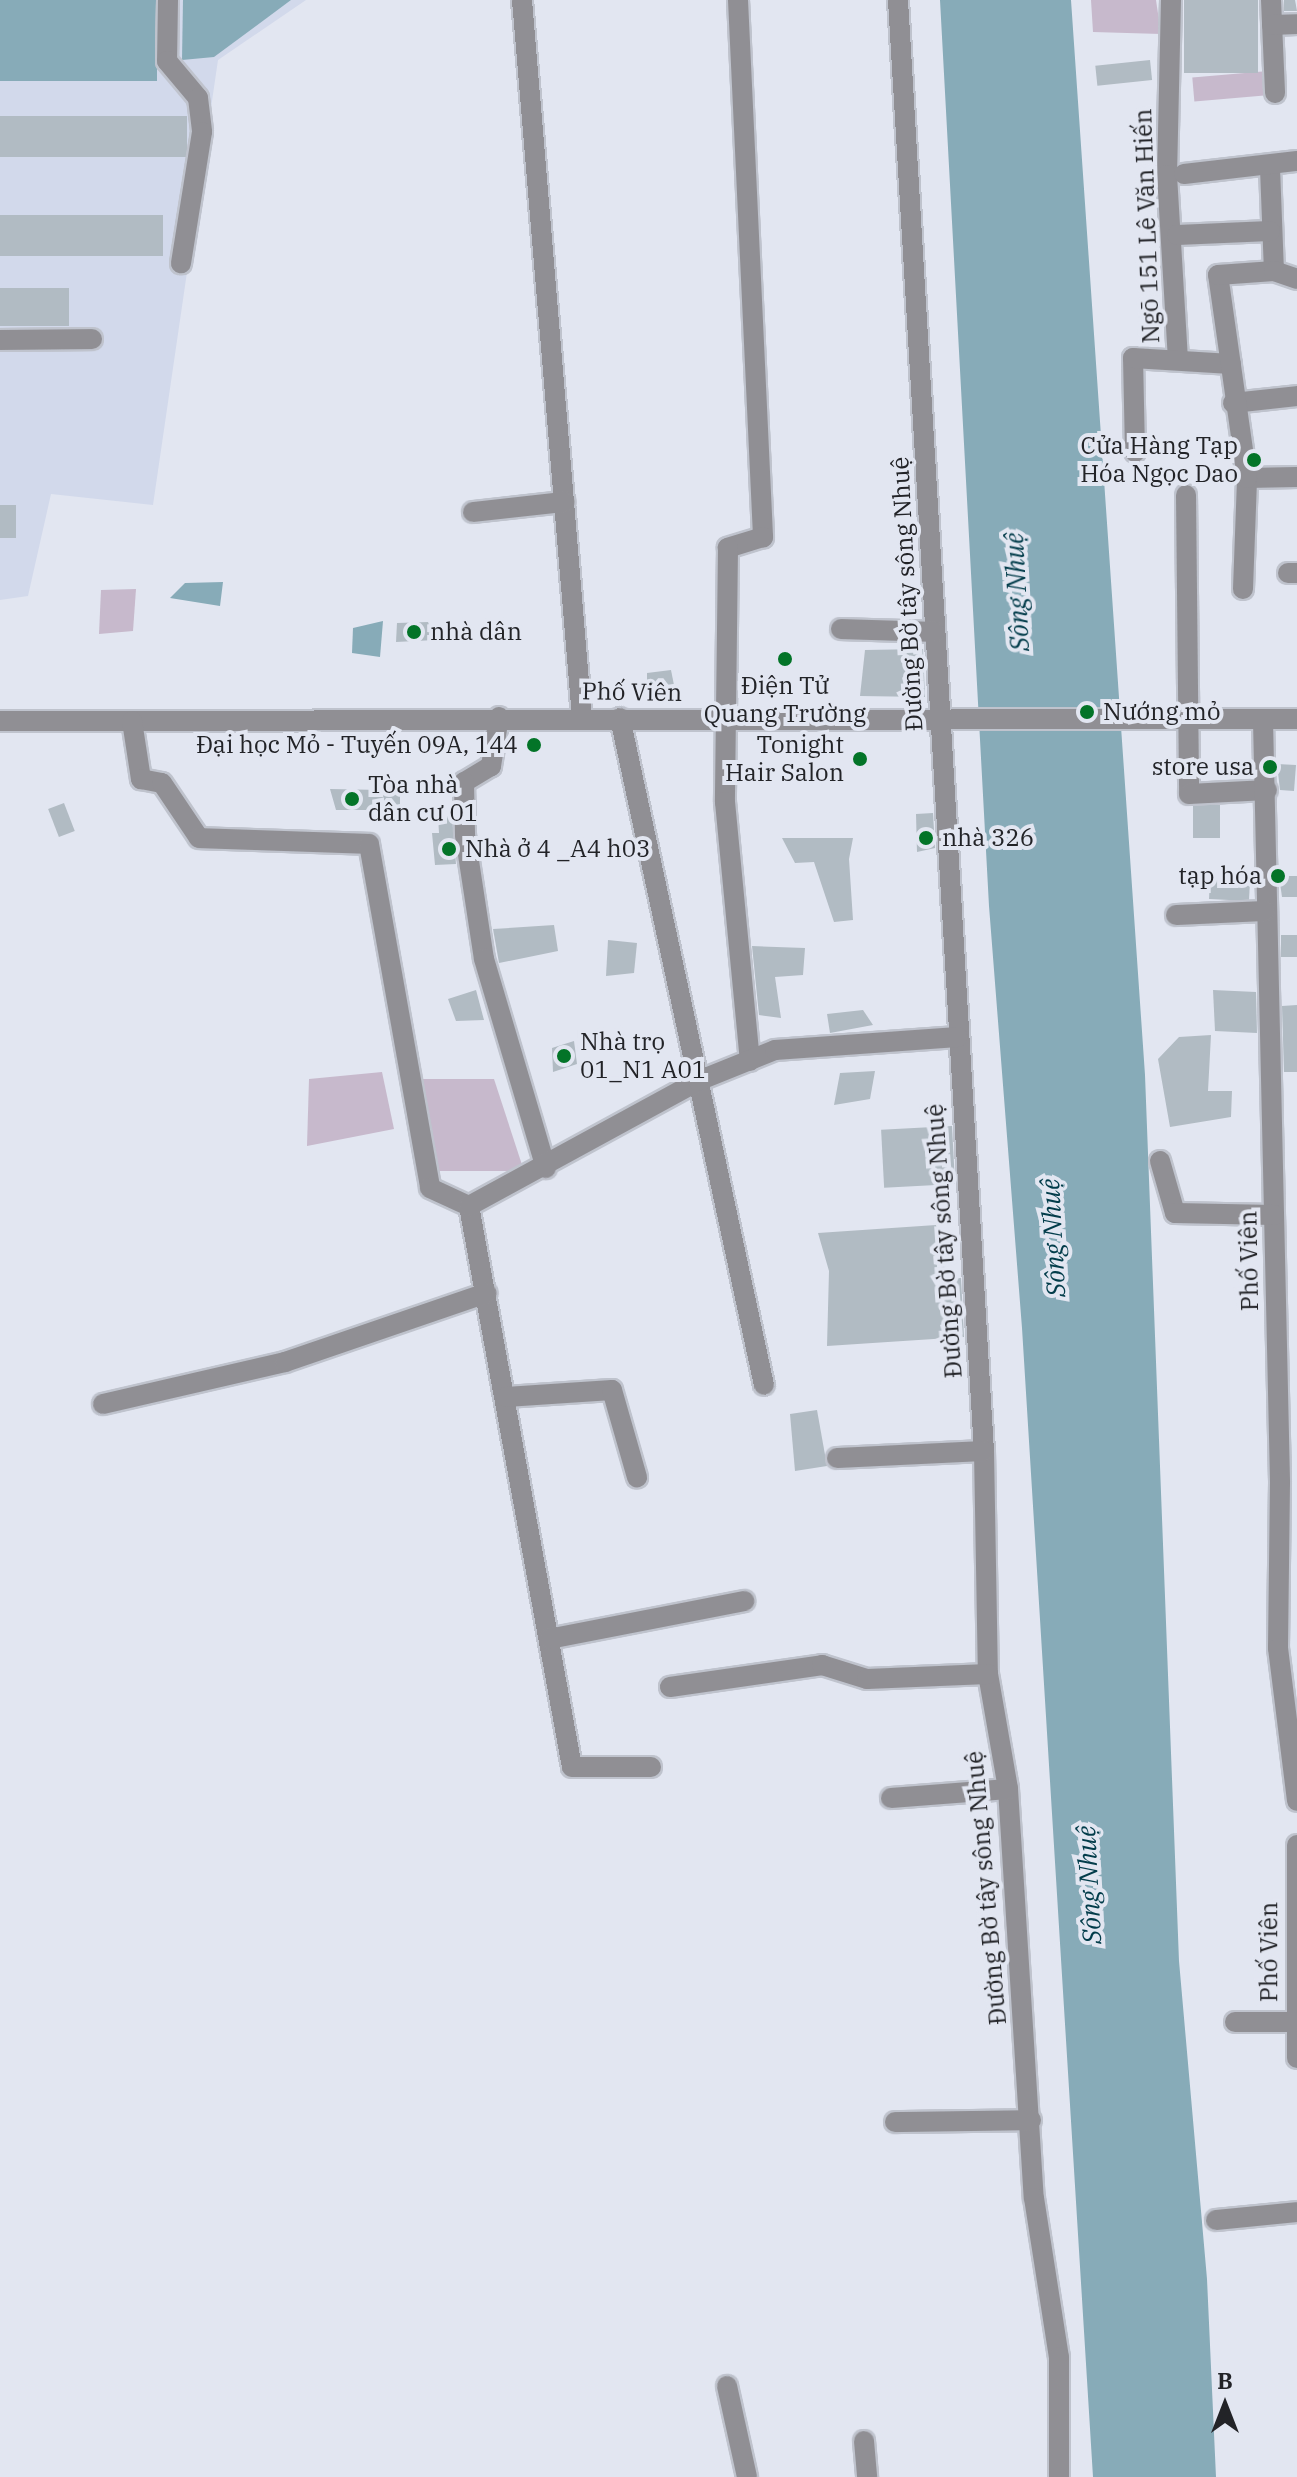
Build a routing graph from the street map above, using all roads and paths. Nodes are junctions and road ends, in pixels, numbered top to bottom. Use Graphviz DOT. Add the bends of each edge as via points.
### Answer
graph roads {
  1 [pos="168,0"];
  2 [pos="522,0"];
  3 [pos="738,0"];
  4 [pos="898,0"];
  5 [pos="1171,0"];
  6 [pos="1271,0"];
  7 [pos="1297,24"];
  8 [pos="1272,25"];
  9 [pos="1275,93"];
  10 [pos="1297,161"];
  11 [pos="1270,168"];
  12 [pos="1184,174"];
  13 [pos="1270,231"];
  14 [pos="1177,235"];
  15 [pos="181,263"];
  16 [pos="1274,271"];
  17 [pos="1297,279"];
  18 [pos="92,339"];
  19 [pos="0,340"];
  20 [pos="1178,359"];
  21 [pos="1231,364"];
  22 [pos="1297,396"];
  23 [pos="1233,403"];
  24 [pos="1135,452"];
  25 [pos="1297,477"];
  26 [pos="1247,478"];
  27 [pos="1186,495"];
  28 [pos="564,502"];
  29 [pos="473,512"];
  30 [pos="1243,589"];
  31 [pos="841,629"];
  32 [pos="935,632"];
  33 [pos="499,717"];
  34 [pos="582,717"];
  35 [pos="620,718"];
  36 [pos="725,719"];
  37 [pos="1297,719"];
  38 [pos="1187,720"];
  39 [pos="1263,720"];
  40 [pos="0,721"];
  41 [pos="132,721"];
  42 [pos="940,722"];
  43 [pos="1267,790"];
  44 [pos="1265,911"];
  45 [pos="1176,915"];
  46 [pos="958,1037"];
  47 [pos="750,1061"];
  48 [pos="698,1081"];
  49 [pos="1160,1161"];
  50 [pos="546,1168"];
  51 [pos="469,1206"];
  52 [pos="1274,1215"];
  53 [pos="486,1293"];
  54 [pos="764,1385"];
  55 [pos="506,1397"];
  56 [pos="103,1404"];
  57 [pos="984,1451"];
  58 [pos="837,1458"];
  59 [pos="637,1477"];
  60 [pos="1289,1484"];
  61 [pos="744,1601"];
  62 [pos="549,1639"];
  63 [pos="988,1674"];
  64 [pos="670,1687"];
  65 [pos="651,1767"];
  66 [pos="1008,1789"];
  67 [pos="891,1798"];
  68 [pos="1297,1801"];
  69 [pos="1297,1845"];
  70 [pos="1235,2022"];
  71 [pos="1295,2022"];
  72 [pos="1297,2058"];
  73 [pos="1031,2120"];
  74 [pos="895,2122"];
  75 [pos="1297,2212"];
  76 [pos="1216,2220"];
  77 [pos="727,2386"];
  78 [pos="864,2441"];
  79 [pos="747,2477"];
  80 [pos="867,2477"];
  81 [pos="1059,2477"];
  1 -- 15 [label="street" via="167,61 198,98 202,132"];
  2 -- 28 [label="street"];
  3 -- 36 [label="street" via="763,537 728,548"];
  4 -- 32 [label="street, Đường Bờ tây sông Nhuệ"];
  5 -- 20 [label="street, Ngõ 151 Lê Văn Hiến" via="1167,175"];
  6 -- 8 [label="street"];
  7 -- 8 [label="street"];
  8 -- 9 [label="street"];
  10 -- 11 [label="street"];
  11 -- 12 [label="street"];
  11 -- 13 [label="street"];
  13 -- 14 [label="street"];
  13 -- 16 [label="street"];
  16 -- 17 [label="street"];
  16 -- 21 [label="street" via="1218,275"];
  18 -- 19 [label="street"];
  20 -- 21 [label="street"];
  20 -- 24 [label="street, Ngõ 151 Lê Văn Hiến" via="1133,358"];
  21 -- 23 [label="street"];
  22 -- 23 [label="street"];
  23 -- 26 [label="street"];
  25 -- 26 [label="street"];
  26 -- 30 [label="street"];
  27 -- 38 [label="street"];
  28 -- 29 [label="street"];
  28 -- 34 [label="street"];
  31 -- 32 [label="street"];
  32 -- 42 [label="street, Đường Bờ tây sông Nhuệ"];
  33 -- 34 [label="street, Phố Viên"];
  33 -- 41 [label="street, Phố Viên"];
  33 -- 50 [label="street" via="491,766 464,782 465,835 484,959"];
  34 -- 35 [label="street, Phố Viên"];
  35 -- 36 [label="street, Phố Viên"];
  35 -- 48 [label="street"];
  36 -- 42 [label="street, Phố Viên"];
  36 -- 47 [label="street" via="725,802"];
  37 -- 39 [label="street, Phố Viên"];
  38 -- 39 [label="street, Phố Viên"];
  38 -- 42 [label="street, Phố Viên"];
  38 -- 43 [label="street" via="1189,794"];
  39 -- 43 [label="street, Phố Viên"];
  40 -- 41 [label="street, Phố Viên"];
  41 -- 51 [label="street" via="141,779 162,783 199,838 369,844 430,1188"];
  42 -- 46 [label="street, Đường Bờ tây sông Nhuệ"];
  43 -- 44 [label="street, Phố Viên"];
  44 -- 45 [label="street"];
  44 -- 52 [label="street, Phố Viên"];
  46 -- 47 [label="street" via="775,1050"];
  46 -- 57 [label="street, Đường Bờ tây sông Nhuệ"];
  47 -- 48 [label="street"];
  48 -- 50 [label="street"];
  48 -- 54 [label="street"];
  49 -- 52 [label="street" via="1175,1213"];
  50 -- 51 [label="street"];
  51 -- 53 [label="street"];
  52 -- 60 [label="street, Phố Viên"];
  53 -- 55 [label="street"];
  53 -- 56 [label="street" via="285,1362"];
  55 -- 59 [label="street" via="612,1390"];
  55 -- 62 [label="street"];
  57 -- 58 [label="street"];
  57 -- 63 [label="street, Đường Bờ tây sông Nhuệ"];
  60 -- 68 [label="street, Phố Viên" via="1278,1648"];
  61 -- 62 [label="street"];
  62 -- 65 [label="street" via="572,1767"];
  63 -- 64 [label="street" via="867,1679 822,1665"];
  63 -- 66 [label="street, Đường Bờ tây sông Nhuệ"];
  66 -- 67 [label="street"];
  66 -- 73 [label="street, Đường Bờ tây sông Nhuệ"];
  69 -- 71 [label="street, Phố Viên"];
  70 -- 71 [label="street"];
  71 -- 72 [label="street, Phố Viên"];
  73 -- 74 [label="street"];
  73 -- 81 [label="street, Đường Bờ tây sông Nhuệ" via="1034,2198 1059,2357"];
  75 -- 76 [label="street"];
  77 -- 79 [label="street"];
  78 -- 80 [label="street"];
}
